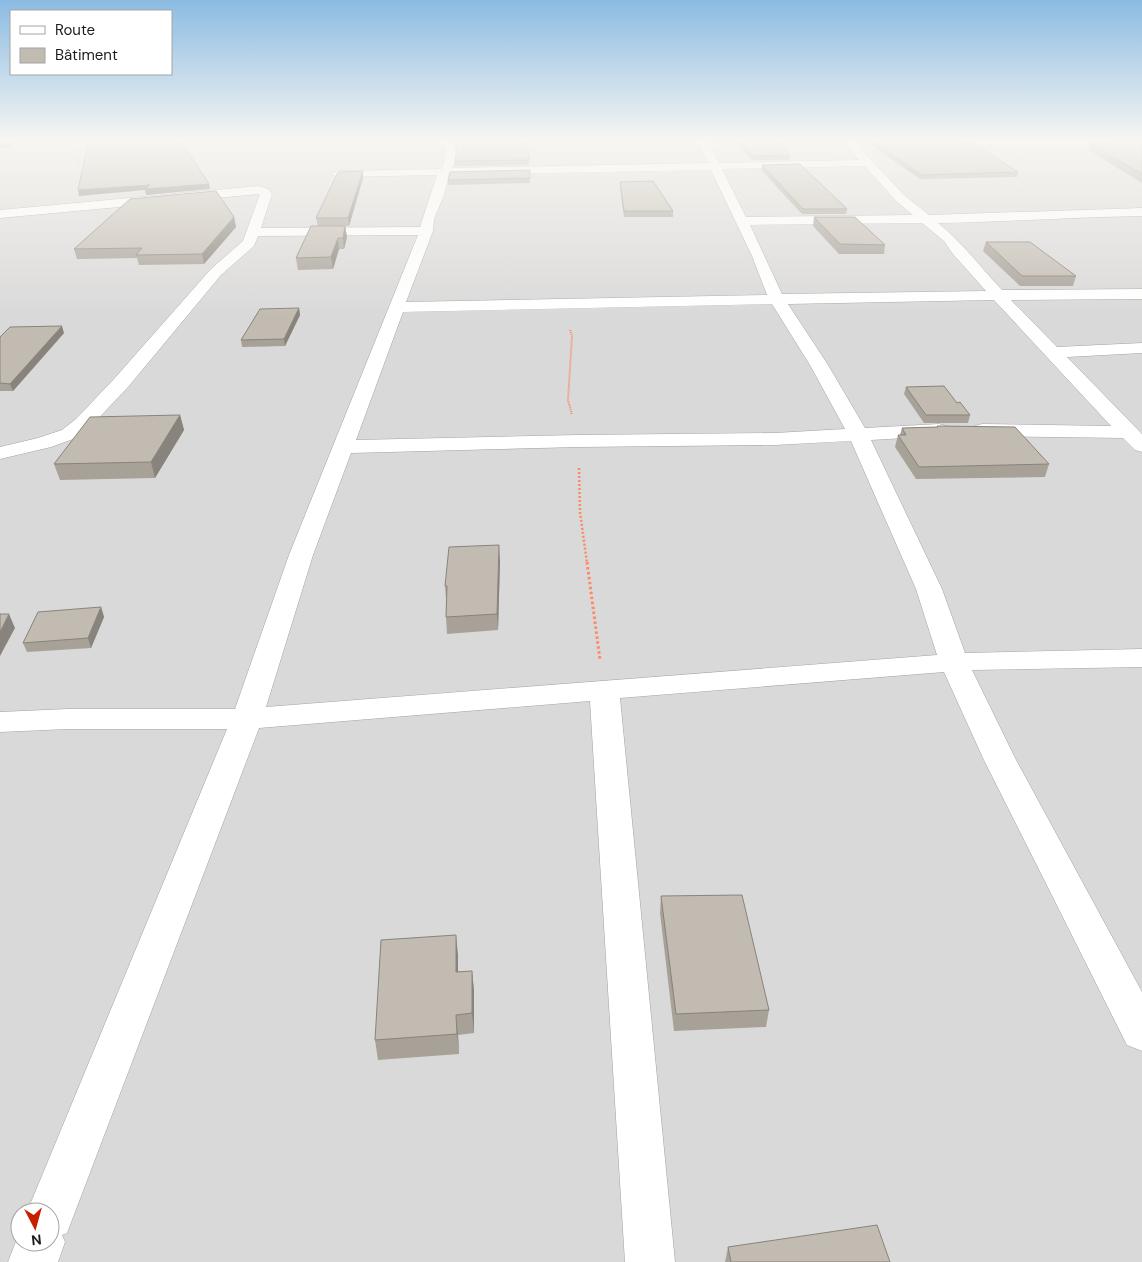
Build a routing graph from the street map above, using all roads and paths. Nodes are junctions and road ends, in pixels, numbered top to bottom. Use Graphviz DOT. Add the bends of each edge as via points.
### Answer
graph roads {
  1 [pos="163,199"];
  2 [pos="264,199"];
  3 [pos="436,199"];
  4 [pos="732,199"];
  5 [pos="901,199"];
  6 [pos="1142,212"];
  7 [pos="0,214"];
  8 [pos="924,218"];
  9 [pos="742,221"];
  10 [pos="426,231"];
  11 [pos="252,232"];
  12 [pos="997,294"];
  13 [pos="1142,294"];
  14 [pos="776,298"];
  15 [pos="540,306"];
  16 [pos="397,308"];
  17 [pos="1142,348"];
  18 [pos="1053,352"];
  19 [pos="858,434"];
  20 [pos="1135,439"];
  21 [pos="578,441"];
  22 [pos="344,447"];
  23 [pos="0,453"];
  24 [pos="1142,658"];
  25 [pos="954,662"];
  26 [pos="604,690"];
  27 [pos="247,719"];
  28 [pos="0,722"];
  29 [pos="1142,1032"];
  30 [pos="55,1202"];
  31 [pos="650,1262"];
  1 -- 7 [label="street"];
  2 -- 11 [label="street"];
  3 -- 10 [label="street"];
  4 -- 9 [label="street"];
  5 -- 8 [label="street"];
  6 -- 8 [label="street"];
  8 -- 9 [label="street"];
  8 -- 12 [label="street" via="949,238"];
  9 -- 14 [label="street"];
  10 -- 11 [label="street"];
  10 -- 16 [label="street"];
  11 -- 23 [label="street" via="249,243 216,272 83,423 69,434"];
  12 -- 13 [label="street"];
  12 -- 14 [label="street"];
  12 -- 18 [label="street"];
  14 -- 15 [label="street"];
  14 -- 19 [label="street"];
  15 -- 16 [label="street"];
  15 -- 21 [label="path" via="568,326 572,336 568,400"];
  16 -- 22 [label="street"];
  17 -- 18 [label="street"];
  18 -- 20 [label="street"];
  19 -- 20 [label="street" via="934,430"];
  19 -- 21 [label="street" via="775,439"];
  19 -- 25 [label="street" via="929,589"];
  21 -- 22 [label="street"];
  21 -- 26 [label="path" via="580,512"];
  22 -- 27 [label="street" via="301,555"];
  24 -- 25 [label="street"];
  25 -- 26 [label="street"];
  25 -- 29 [label="street" via="999,758"];
  26 -- 27 [label="street"];
  26 -- 31 [label="street"];
  27 -- 28 [label="street"];
  27 -- 30 [label="street"];
}
